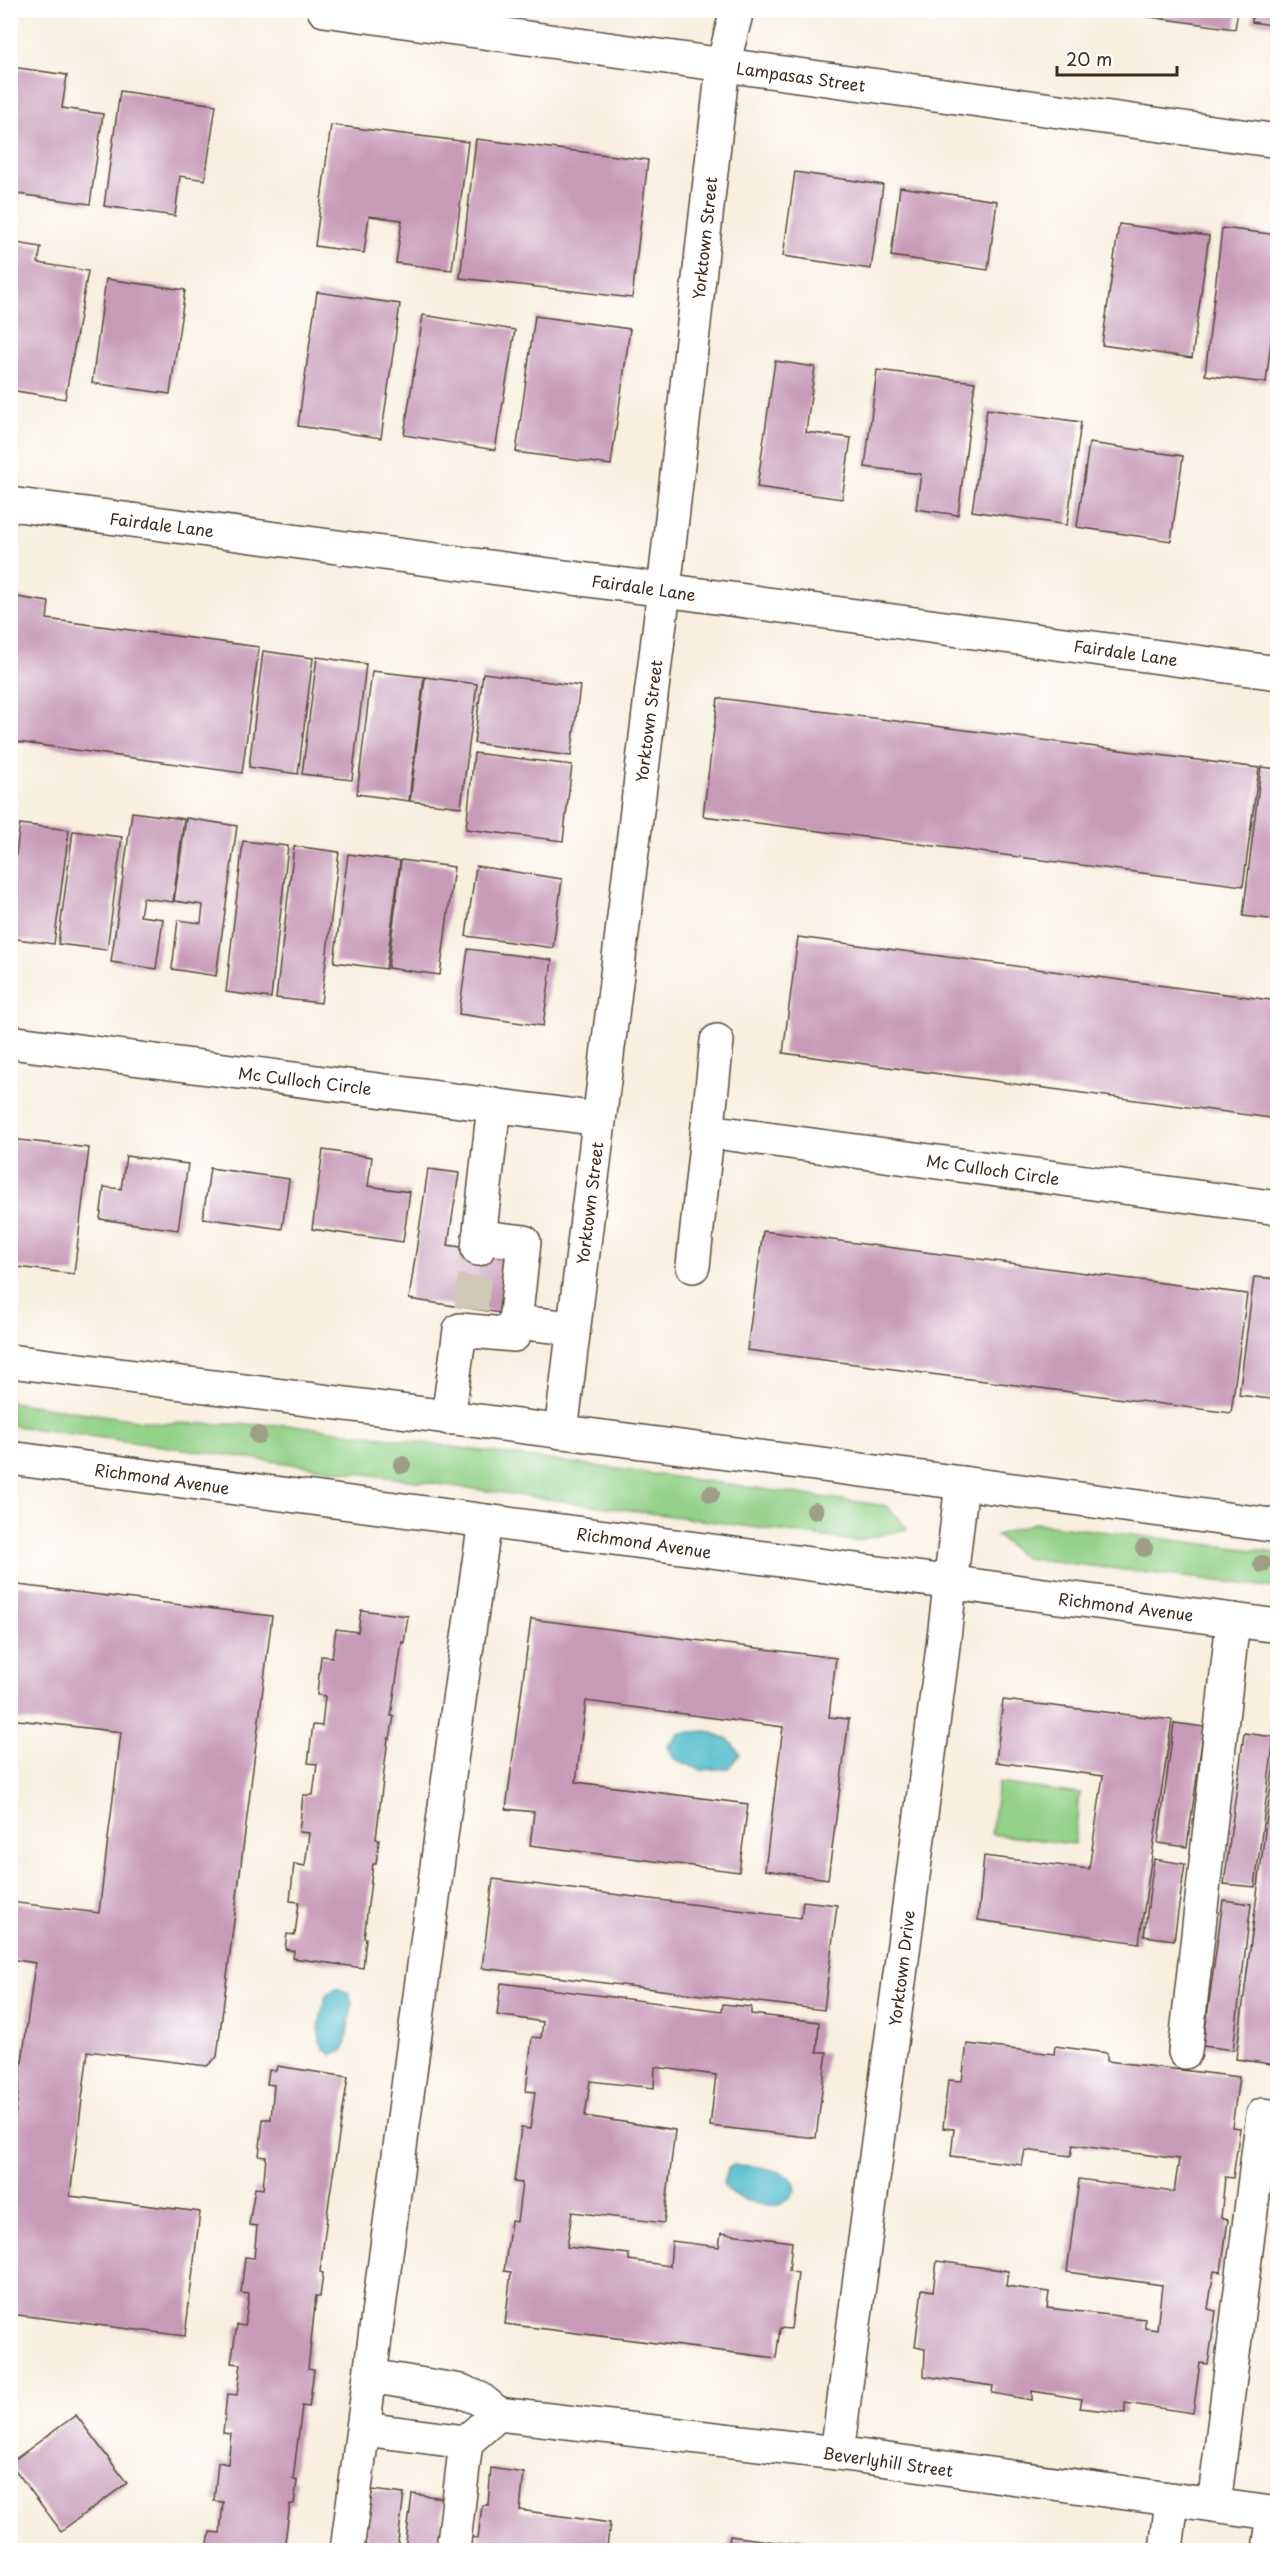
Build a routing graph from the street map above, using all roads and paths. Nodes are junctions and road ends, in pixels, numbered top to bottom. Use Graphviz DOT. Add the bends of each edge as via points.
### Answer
graph roads {
  1 [pos="324,10"];
  2 [pos="737,10"];
  3 [pos="723,65"];
  4 [pos="1278,141"];
  5 [pos="10,504"];
  6 [pos="664,590"];
  7 [pos="1278,673"];
  8 [pos="717,1041"];
  9 [pos="10,1042"];
  10 [pos="494,1105"];
  11 [pos="599,1119"];
  12 [pos="708,1131"];
  13 [pos="1278,1208"];
  14 [pos="693,1266"];
  15 [pos="515,1322"];
  16 [pos="573,1328"];
  17 [pos="10,1361"];
  18 [pos="448,1418"];
  19 [pos="561,1432"];
  20 [pos="10,1458"];
  21 [pos="962,1483"];
  22 [pos="485,1521"];
  23 [pos="1278,1526"];
  24 [pos="950,1584"];
  25 [pos="1233,1620"];
  26 [pos="1278,1626"];
  27 [pos="1185,2052"];
  28 [pos="1278,2117"];
  29 [pos="370,2376"];
  30 [pos="498,2414"];
  31 [pos="364,2429"];
  32 [pos="466,2442"];
  33 [pos="837,2453"];
  34 [pos="1172,2500"];
  35 [pos="1214,2505"];
  36 [pos="1276,2514"];
  37 [pos="347,2550"];
  38 [pos="453,2550"];
  39 [pos="1166,2550"];
  40 [pos="1269,2550"];
  1 -- 3 [label="street, Lampasas Street"];
  2 -- 3 [label="street, Yorktown Street"];
  3 -- 4 [label="street, Lampasas Street"];
  3 -- 6 [label="street, Yorktown Street"];
  5 -- 6 [label="street, Fairdale Lane"];
  6 -- 7 [label="street, Fairdale Lane"];
  6 -- 11 [label="street, Yorktown Street"];
  8 -- 12 [label="street"];
  9 -- 10 [label="street, Mc Culloch Circle"];
  10 -- 11 [label="street, Mc Culloch Circle"];
  10 -- 15 [label="street" via="478,1243 524,1242"];
  11 -- 16 [label="street, Yorktown Street"];
  12 -- 13 [label="street, Mc Culloch Circle"];
  12 -- 14 [label="street"];
  15 -- 16 [label="street"];
  15 -- 18 [label="street" via="514,1335 470,1320 460,1330"];
  16 -- 19 [label="street, Yorktown Street"];
  17 -- 18 [label="street"];
  18 -- 19 [label="street"];
  19 -- 21 [label="street"];
  20 -- 22 [label="street, Richmond Avenue"];
  21 -- 23 [label="street"];
  21 -- 24 [label="street, Yorktown Drive"];
  22 -- 24 [label="street, Richmond Avenue"];
  22 -- 29 [label="street"];
  24 -- 25 [label="street, Richmond Avenue"];
  24 -- 33 [label="street, Yorktown Drive"];
  25 -- 26 [label="street, Richmond Avenue"];
  25 -- 27 [label="street"];
  28 -- 35 [label="street" via="1263,2115"];
  29 -- 30 [label="street" via="461,2391 480,2399"];
  29 -- 31 [label="street"];
  30 -- 32 [label="street"];
  30 -- 33 [label="street, Beverlyhill Street"];
  31 -- 32 [label="street"];
  31 -- 37 [label="street"];
  32 -- 38 [label="street"];
  33 -- 34 [label="street, Beverlyhill Street"];
  34 -- 35 [label="street, Beverlyhill Street"];
  34 -- 39 [label="street"];
  35 -- 36 [label="street, Beverlyhill Street"];
  36 -- 40 [label="street"];
}
